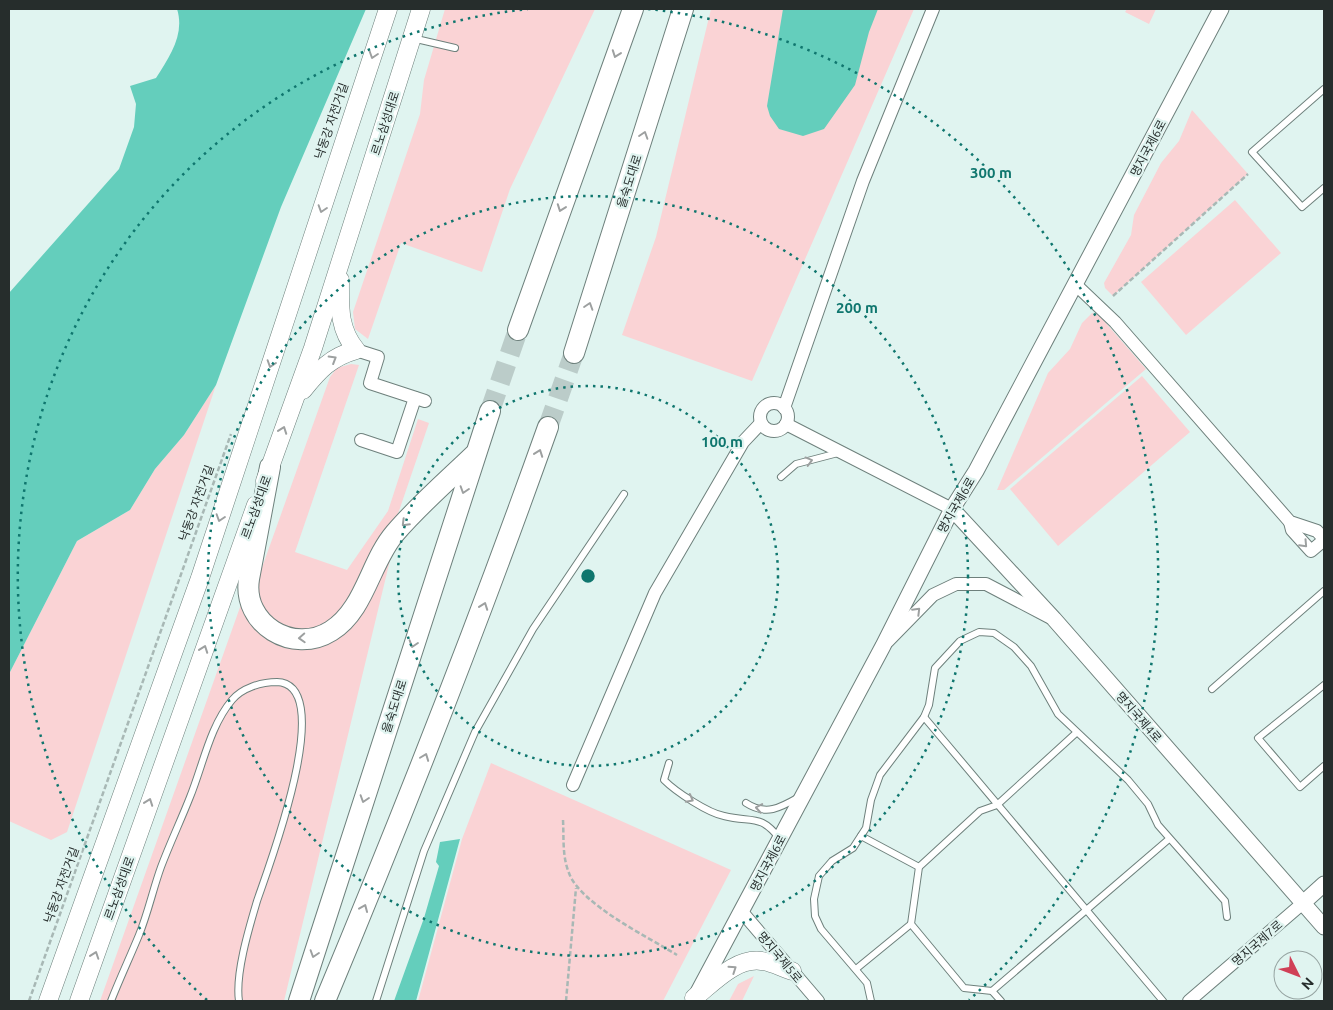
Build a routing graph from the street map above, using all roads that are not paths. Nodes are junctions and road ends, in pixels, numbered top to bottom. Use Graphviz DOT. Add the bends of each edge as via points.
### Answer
graph roads {
  1 [pos="388,9"];
  2 [pos="421,9"];
  3 [pos="633,9"];
  4 [pos="682,9"];
  5 [pos="933,9"];
  6 [pos="1221,9"];
  7 [pos="412,38"];
  8 [pos="455,48"];
  9 [pos="1324,89"];
  10 [pos="1324,188"];
  11 [pos="340,262"];
  12 [pos="1075,284"];
  13 [pos="518,330"];
  14 [pos="356,350"];
  15 [pos="574,353"];
  16 [pos="293,403"];
  17 [pos="784,408"];
  18 [pos="490,411"];
  19 [pos="761,423"];
  20 [pos="786,424"];
  21 [pos="548,427"];
  22 [pos="361,440"];
  23 [pos="477,452"];
  24 [pos="841,452"];
  25 [pos="270,467"];
  26 [pos="781,477"];
  27 [pos="624,494"];
  28 [pos="952,509"];
  29 [pos="1290,522"];
  30 [pos="1324,539"];
  31 [pos="1324,591"];
  32 [pos="1054,619"];
  33 [pos="883,646"];
  34 [pos="1324,685"];
  35 [pos="1212,689"];
  36 [pos="924,717"];
  37 [pos="1076,733"];
  38 [pos="669,763"];
  39 [pos="1324,766"];
  40 [pos="573,785"];
  41 [pos="804,794"];
  42 [pos="746,803"];
  43 [pos="997,805"];
  44 [pos="861,836"];
  45 [pos="780,839"];
  46 [pos="1169,839"];
  47 [pos="920,867"];
  48 [pos="1324,884"];
  49 [pos="1302,903"];
  50 [pos="1085,910"];
  51 [pos="742,912"];
  52 [pos="1227,917"];
  53 [pos="911,924"];
  54 [pos="1324,928"];
  55 [pos="856,969"];
  56 [pos="792,971"];
  57 [pos="992,991"];
  58 [pos="693,1000"];
  59 [pos="48,1001"];
  60 [pos="79,1001"];
  61 [pos="111,1001"];
  62 [pos="239,1001"];
  63 [pos="299,1001"];
  64 [pos="325,1001"];
  65 [pos="376,1001"];
  66 [pos="818,1001"];
  67 [pos="871,1001"];
  68 [pos="1001,1001"];
  69 [pos="1163,1001"];
  70 [pos="1189,1001"];
  1 -- 59 [label="main road, one-way" via="200,578"];
  2 -- 7 [label="main road, 르노삼성대로"];
  3 -- 13 [label="highway, one-way"];
  15 -- 4 [label="highway, 을숙도대로, one-way"];
  5 -- 17 [label="street" via="863,181"];
  6 -- 12 [label="street, 명지국제6로"];
  7 -- 8 [label="lane"];
  7 -- 11 [label="main road, 르노삼성대로"];
  9 -- 10 [label="lane" via="1252,152 1302,206"];
  11 -- 14 [label="main road" via="340,318 346,336"];
  11 -- 16 [label="main road, 르노삼성대로"];
  12 -- 28 [label="street, 명지국제6로" via="976,471"];
  12 -- 29 [label="street" via="1115,322"];
  16 -- 14 [label="main road, one-way" via="324,364"];
  14 -- 22 [label="street" via="378,357 370,383 420,400 397,452"];
  25 -- 16 [label="main road, 르노삼성대로, one-way"];
  17 -- 19 [label="street" via="777,404 765,407 760,414"];
  17 -- 20 [label="street" via="788,417"];
  18 -- 23 [label="highway, 을숙도대로"];
  19 -- 20 [label="street" via="772,431 782,429"];
  19 -- 40 [label="street" via="743,442 655,593"];
  20 -- 24 [label="street"];
  64 -- 21 [label="highway, one-way" via="401,821 482,612"];
  23 -- 25 [label="highway, one-way" via="394,534 344,620 331,632 298,639 280,636 266,626 255,614 248,597 248,579"];
  23 -- 63 [label="highway, 을숙도대로, one-way"];
  26 -- 24 [label="lane, one-way" via="796,464"];
  24 -- 28 [label="street"];
  60 -- 25 [label="main road, 르노삼성대로, one-way"];
  27 -- 65 [label="lane" via="533,629 474,732 424,851"];
  28 -- 32 [label="street, 명지국제4로"];
  28 -- 33 [label="street, 명지국제6로"];
  29 -- 30 [label="street" via="1318,531"];
  29 -- 30 [label="street, one-way" via="1292,530 1311,551"];
  31 -- 35 [label="lane"];
  33 -- 32 [label="street, one-way" via="933,596 956,584 986,584"];
  32 -- 49 [label="street, 명지국제4로"];
  33 -- 41 [label="street, 명지국제6로"];
  34 -- 39 [label="lane" via="1258,738 1300,786"];
  36 -- 37 [label="lane" via="935,668 945,655 960,641 979,632 994,632 1031,666 1058,714"];
  36 -- 43 [label="lane"];
  36 -- 44 [label="lane" via="880,775"];
  37 -- 43 [label="lane"];
  37 -- 46 [label="lane" via="1128,780 1148,804"];
  38 -- 45 [label="lane, one-way" via="664,780 675,791 723,816 755,819 770,826"];
  41 -- 42 [label="lane, one-way" via="776,810 754,808"];
  41 -- 45 [label="street, 명지국제6로"];
  43 -- 47 [label="lane" via="980,811"];
  43 -- 50 [label="lane"];
  44 -- 47 [label="lane"];
  44 -- 55 [label="lane" via="853,848 832,861 819,876 814,899 815,916 821,929"];
  45 -- 51 [label="street, 명지국제6로"];
  46 -- 50 [label="lane"];
  46 -- 52 [label="lane" via="1225,902"];
  47 -- 53 [label="lane"];
  48 -- 49 [label="street, 명지국제7로"];
  49 -- 54 [label="street, 명지국제4로"];
  49 -- 70 [label="street, 명지국제7로"];
  50 -- 57 [label="lane"];
  50 -- 69 [label="lane"];
  51 -- 56 [label="street, 명지국제5로"];
  51 -- 58 [label="street, 명지국제6로"];
  53 -- 55 [label="lane"];
  53 -- 57 [label="lane" via="964,988"];
  55 -- 67 [label="lane" via="867,983"];
  58 -- 56 [label="main road, one-way" via="745,962 764,961"];
  56 -- 66 [label="street, 명지국제5로"];
  57 -- 68 [label="lane"];
  61 -- 62 [label="lane" via="219,720 231,701 243,691 267,683 280,683 291,687 299,702 302,712 301,743 284,819 249,936 238,987"];
}
